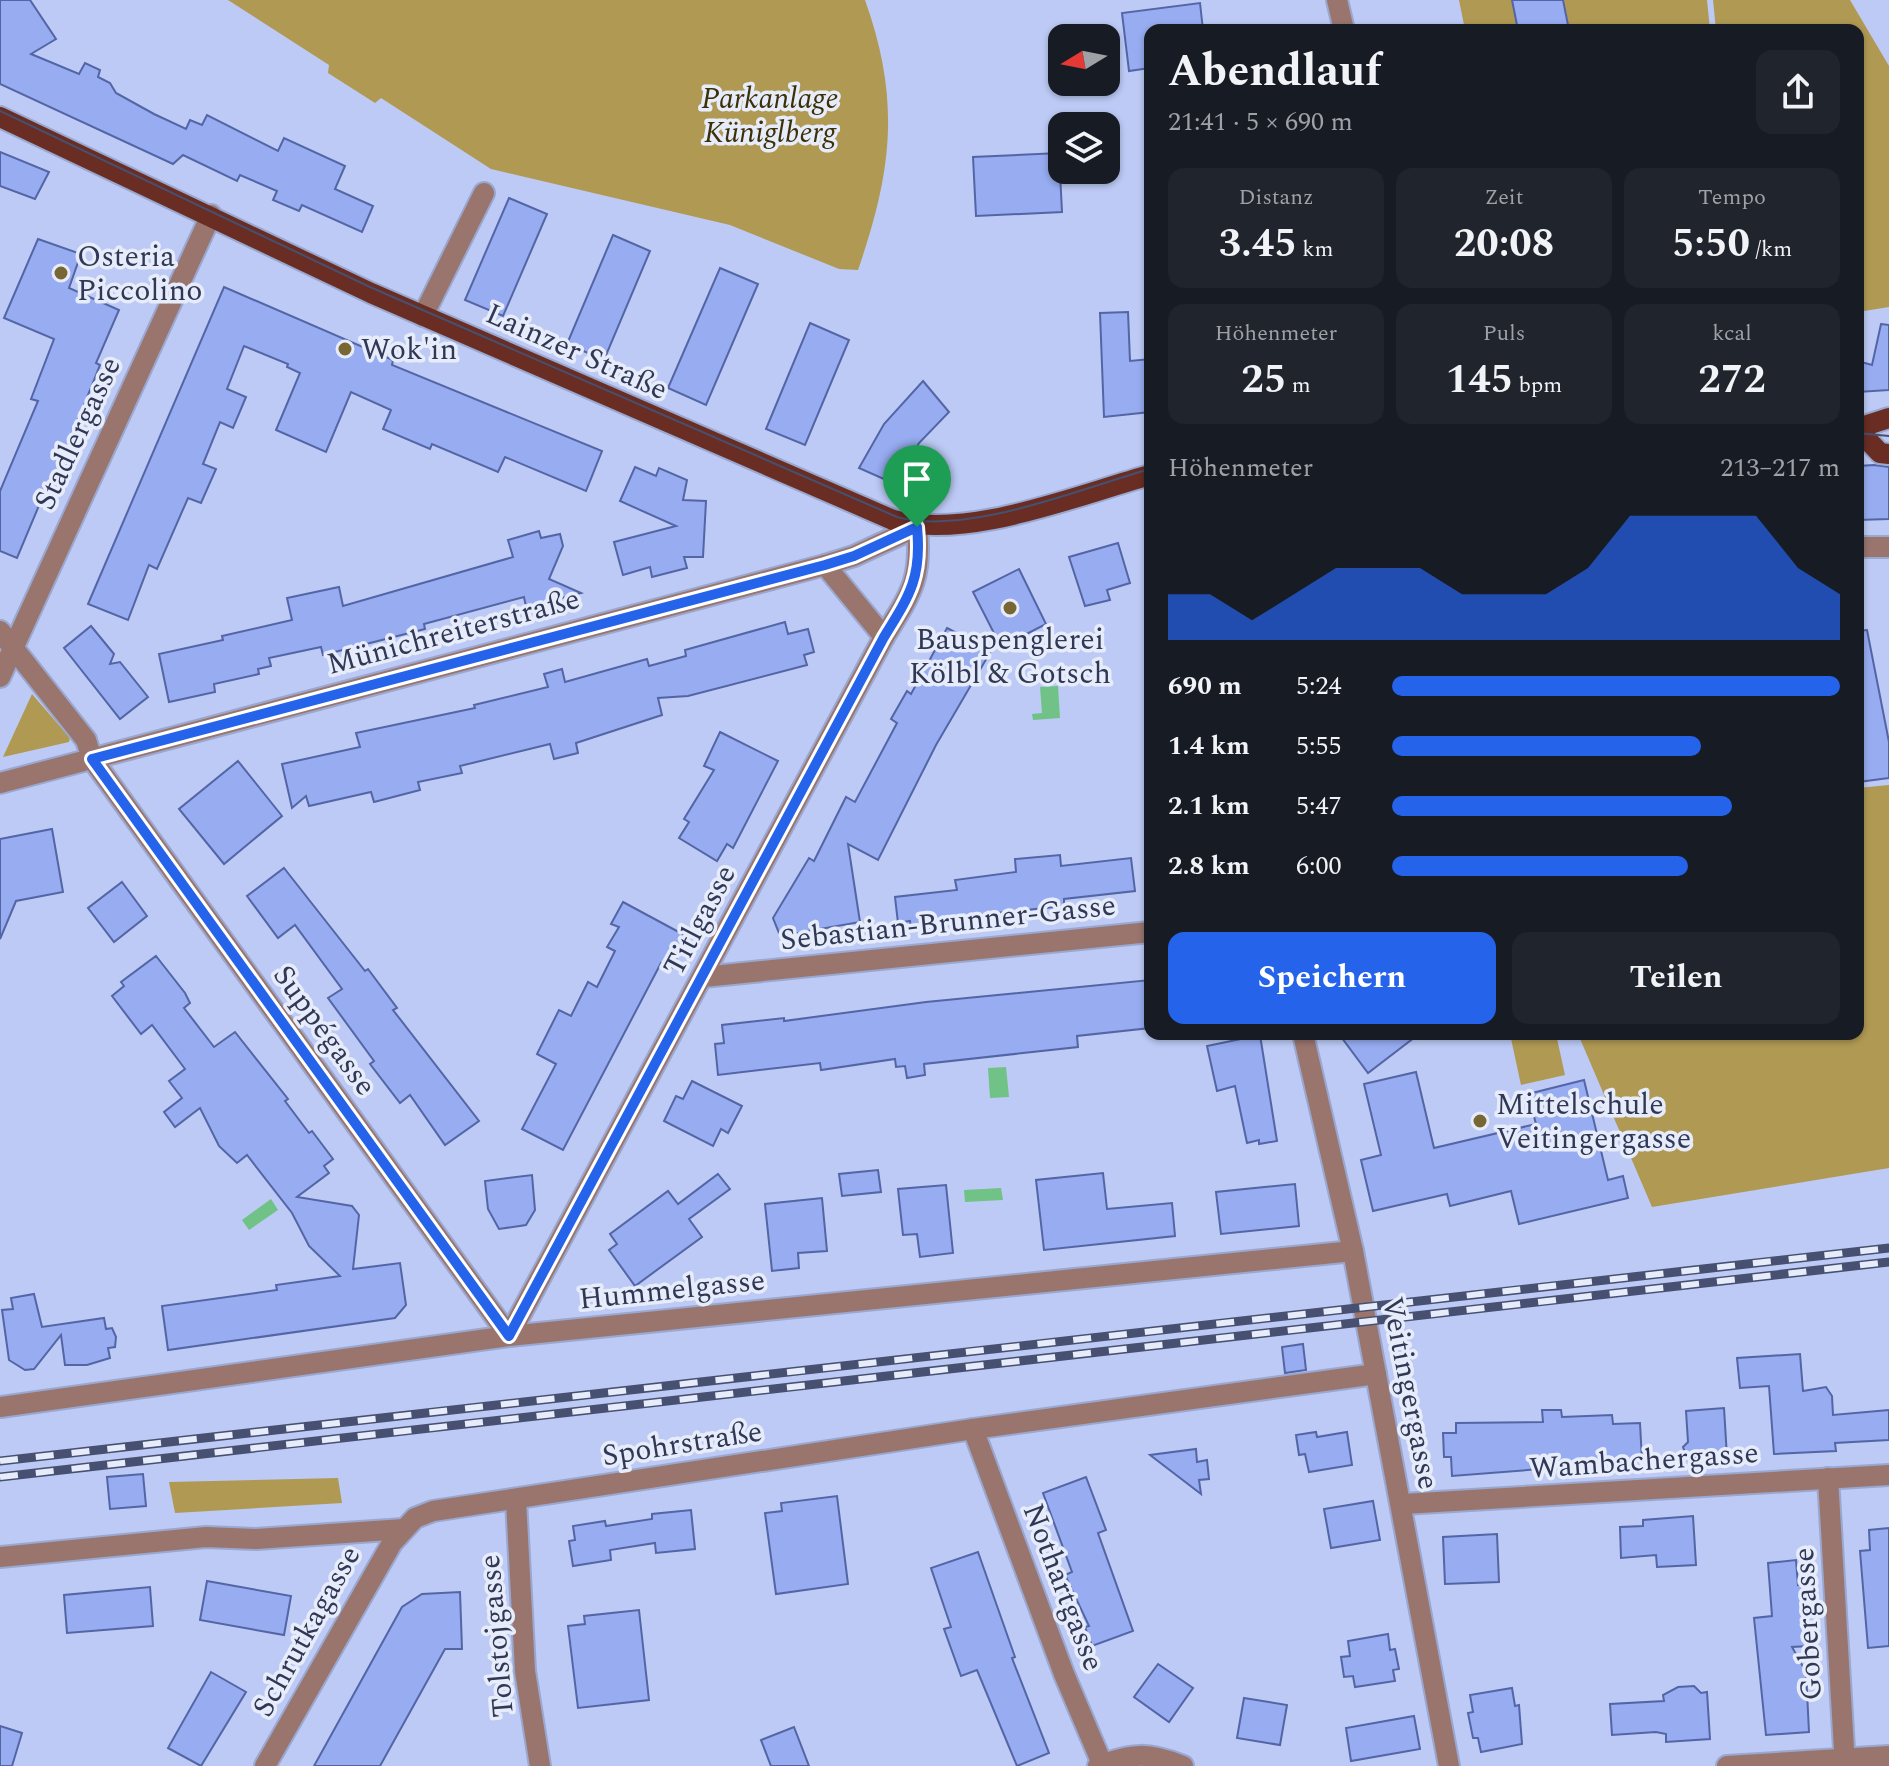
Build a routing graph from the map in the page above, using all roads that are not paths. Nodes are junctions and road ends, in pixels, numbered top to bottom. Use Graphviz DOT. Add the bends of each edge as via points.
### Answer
graph roads {
  1 [pos="1337,0"];
  2 [pos="1343,24"];
  3 [pos="0,117"];
  4 [pos="484,193"];
  5 [pos="211,215"];
  6 [pos="423,316"];
  7 [pos="1889,418"];
  8 [pos="1864,427"];
  9 [pos="1864,429"];
  10 [pos="1889,431"];
  11 [pos="1864,436"];
  12 [pos="1889,454"];
  13 [pos="1144,477"];
  14 [pos="917,527"];
  15 [pos="1864,547"];
  16 [pos="1889,547"];
  17 [pos="825,565"];
  18 [pos="884,637"];
  19 [pos="7,638"];
  20 [pos="0,677"];
  21 [pos="92,759"];
  22 [pos="0,783"];
  23 [pos="1144,933"];
  24 [pos="703,977"];
  25 [pos="1304,1040"];
  26 [pos="1353,1251"];
  27 [pos="509,1336"];
  28 [pos="1376,1374"];
  29 [pos="0,1407"];
  30 [pos="973,1429"];
  31 [pos="1889,1475"];
  32 [pos="1828,1478"];
  33 [pos="516,1500"];
  34 [pos="1403,1504"];
  35 [pos="404,1529"];
  36 [pos="0,1557"];
  37 [pos="1889,1756"];
  38 [pos="1845,1762"];
  39 [pos="1101,1765"];
  40 [pos="265,1766"];
  41 [pos="540,1766"];
  42 [pos="1183,1766"];
  43 [pos="1449,1766"];
  44 [pos="1727,1766"];
  1 -- 2 [label="street"];
  3 -- 5 [label="main road, Lainzer Straße"];
  4 -- 6 [label="street"];
  5 -- 6 [label="main road, Lainzer Straße"];
  5 -- 19 [label="street, Stadlergasse"];
  6 -- 14 [label="main road, Lainzer Straße" via="875,515"];
  7 -- 8 [label="main road"];
  9 -- 10 [label="street"];
  11 -- 12 [label="main road" via="1880,453"];
  13 -- 14 [label="main road, Lainzer Straße" via="956,527"];
  14 -- 17 [label="street, Münichreiterstraße"];
  14 -- 18 [label="street, Titlgasse" via="920,564 912,593"];
  15 -- 16 [label="street"];
  17 -- 18 [label="street"];
  17 -- 21 [label="street, Münichreiterstraße"];
  18 -- 24 [label="street, Titlgasse"];
  19 -- 20 [label="street, Stadlergasse"];
  19 -- 21 [label="street, Suppégasse" via="86,740"];
  21 -- 22 [label="street, Münichreiterstraße"];
  21 -- 27 [label="street, Suppégasse"];
  23 -- 24 [label="street, Sebastian-Brunner-Gasse"];
  24 -- 27 [label="street, Titlgasse"];
  25 -- 26 [label="street, Veitingergasse"];
  26 -- 27 [label="street, Hummelgasse"];
  26 -- 28 [label="street, Veitingergasse"];
  27 -- 29 [label="street, Hummelgasse"];
  28 -- 30 [label="street, Spohrstraße"];
  28 -- 34 [label="street, Veitingergasse"];
  30 -- 33 [label="street, Spohrstraße"];
  30 -- 39 [label="street, Nothartgasse"];
  31 -- 32 [label="street, Wambachergasse"];
  32 -- 34 [label="street, Wambachergasse"];
  32 -- 38 [label="street, Gobergasse"];
  33 -- 35 [label="street, Spohrstraße" via="433,1511"];
  33 -- 41 [label="street, Tolstojgasse" via="525,1671"];
  34 -- 43 [label="street, Veitingergasse"];
  35 -- 36 [label="street, Spohrstraße" via="256,1539 206,1537"];
  35 -- 40 [label="street, Schrutkagasse" via="380,1561"];
  37 -- 38 [label="street"];
  38 -- 44 [label="street"];
  39 -- 42 [label="street" via="1149,1755"];
}
